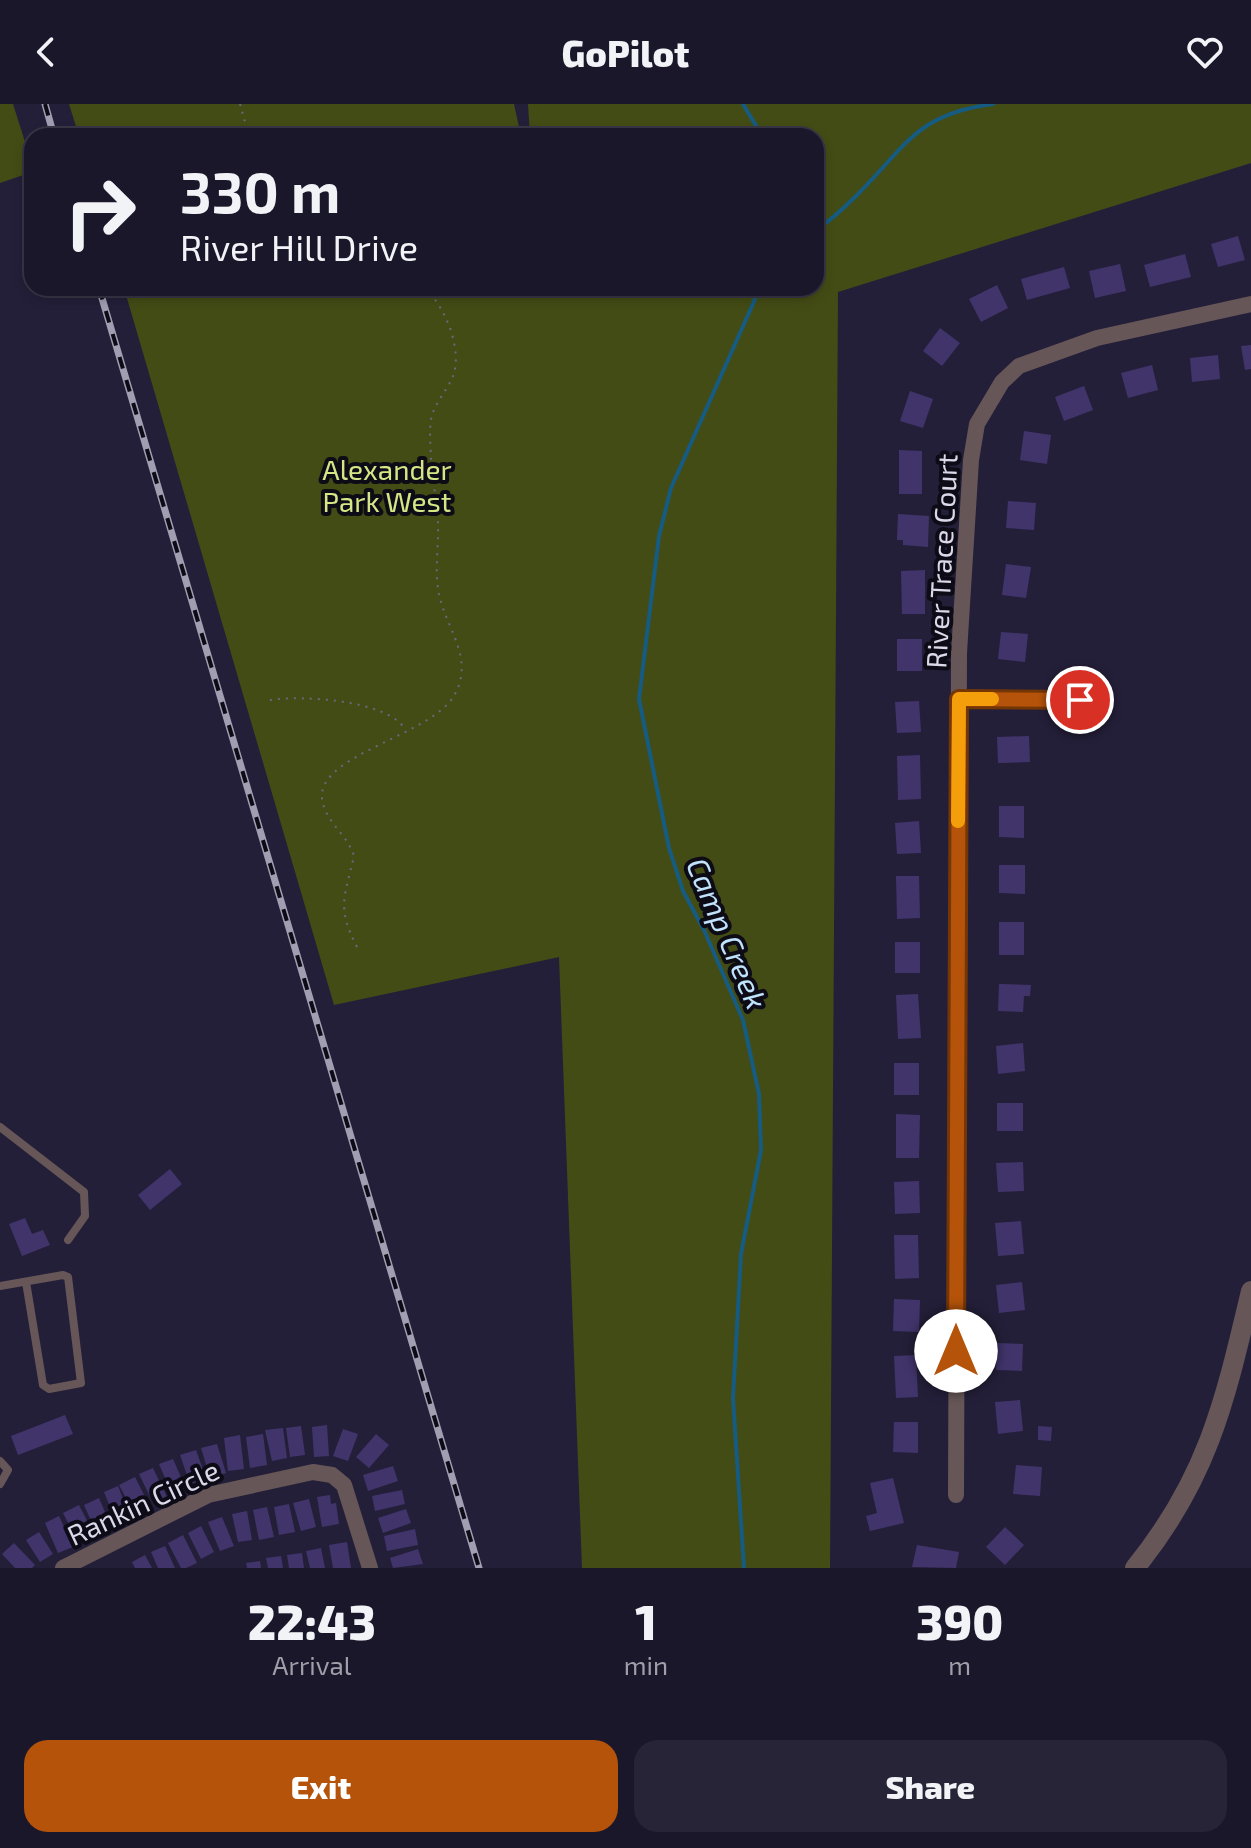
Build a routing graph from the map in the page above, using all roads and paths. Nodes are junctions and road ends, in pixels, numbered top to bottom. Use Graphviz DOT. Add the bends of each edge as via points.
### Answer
graph roads {
  1 [pos="240,104"];
  2 [pos="247,128"];
  3 [pos="430,296"];
  4 [pos="1251,304"];
  5 [pos="959,699"];
  6 [pos="270,700"];
  7 [pos="1080,700"];
  8 [pos="406,731"];
  9 [pos="357,947"];
  10 [pos="0,1127"];
  11 [pos="68,1240"];
  12 [pos="26,1282"];
  13 [pos="0,1286"];
  14 [pos="1251,1291"];
  15 [pos="0,1461"];
  16 [pos="0,1484"];
  17 [pos="956,1495"];
  18 [pos="63,1568"];
  19 [pos="370,1568"];
  20 [pos="1135,1568"];
  1 -- 2 [label="path"];
  3 -- 8 [label="path" via="444,315 455,353 454,374 430,421 437,588 462,660 462,677 440,714"];
  4 -- 5 [label="street, River Trace Court" via="1058,350 1019,366 994,393 977,424 971,460"];
  5 -- 7 [label="street"];
  5 -- 17 [label="street, River Trace Court"];
  6 -- 8 [label="path" via="289,697 368,707 394,716"];
  8 -- 9 [label="path" via="344,763 324,785 326,812 354,856 343,915"];
  10 -- 11 [label="lane" via="84,1192 85,1216"];
  12 -- 12 [label="lane" via="68,1277 81,1383 49,1389 43,1385"];
  12 -- 13 [label="lane"];
  14 -- 20 [label="street" via="1211,1442 1176,1513"];
  15 -- 16 [label="lane" via="8,1470"];
  18 -- 19 [label="street, Rankin Circle" via="208,1495 319,1472 344,1485"];
}
